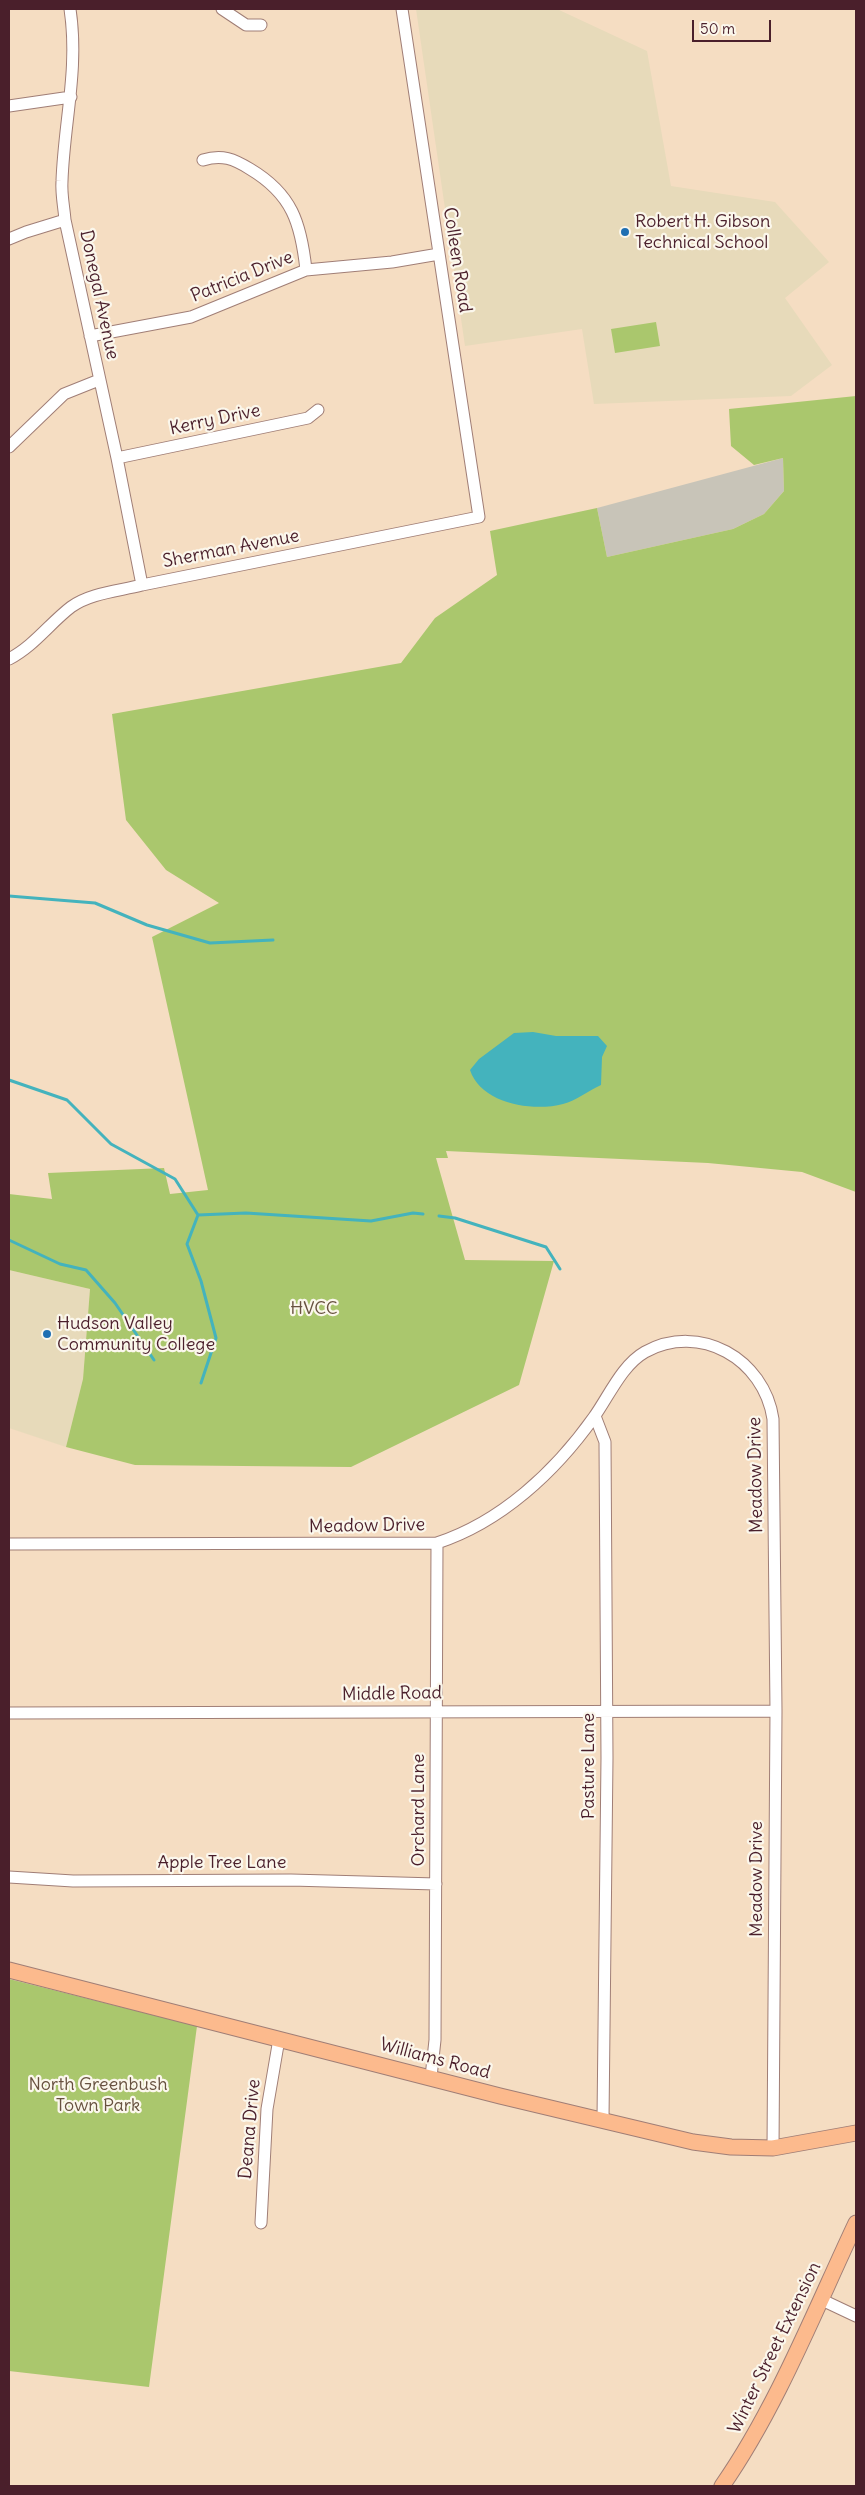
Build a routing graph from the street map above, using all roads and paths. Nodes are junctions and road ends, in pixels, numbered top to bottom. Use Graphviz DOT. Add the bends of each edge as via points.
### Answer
graph roads {
  1 [pos="70,9"];
  2 [pos="222,9"];
  3 [pos="402,9"];
  4 [pos="261,25"];
  5 [pos="72,97"];
  6 [pos="9,106"];
  7 [pos="203,160"];
  8 [pos="65,220"];
  9 [pos="9,239"];
  10 [pos="438,254"];
  11 [pos="306,270"];
  12 [pos="90,336"];
  13 [pos="99,380"];
  14 [pos="318,410"];
  15 [pos="9,448"];
  16 [pos="117,458"];
  17 [pos="479,517"];
  18 [pos="142,585"];
  19 [pos="9,659"];
  20 [pos="595,1416"];
  21 [pos="437,1543"];
  22 [pos="9,1544"];
  23 [pos="436,1711"];
  24 [pos="776,1711"];
  25 [pos="607,1712"];
  26 [pos="9,1713"];
  27 [pos="9,1877"];
  28 [pos="436,1884"];
  29 [pos="9,1970"];
  30 [pos="279,2039"];
  31 [pos="431,2077"];
  32 [pos="603,2119"];
  33 [pos="856,2133"];
  34 [pos="773,2148"];
  35 [pos="856,2222"];
  36 [pos="260,2224"];
  37 [pos="820,2299"];
  38 [pos="856,2316"];
  39 [pos="722,2486"];
  1 -- 5 [label="street, Donegal Avenue" via="74,51"];
  2 -- 4 [label="street" via="246,25"];
  3 -- 10 [label="street, Colleen Road"];
  5 -- 6 [label="street"];
  5 -- 8 [label="street, Donegal Avenue" via="62,183"];
  7 -- 11 [label="street" via="222,156 234,159 278,188 298,225"];
  8 -- 9 [label="street"];
  8 -- 12 [label="street, Donegal Avenue"];
  10 -- 11 [label="street, Patricia Drive"];
  10 -- 17 [label="street, Colleen Road"];
  11 -- 12 [label="street, Patricia Drive" via="191,317"];
  12 -- 13 [label="street, Donegal Avenue"];
  13 -- 15 [label="street" via="64,394"];
  13 -- 16 [label="street, Donegal Avenue"];
  14 -- 16 [label="street, Kerry Drive" via="308,418"];
  16 -- 18 [label="street, Donegal Avenue"];
  17 -- 18 [label="street, Sherman Avenue"];
  18 -- 19 [label="street, Sherman Avenue" via="88,598 72,606 32,644"];
  20 -- 21 [label="street, Meadow Drive" via="562,1458 494,1517"];
  20 -- 24 [label="street, Meadow Drive" via="633,1361 645,1352 679,1342 695,1340 722,1348 750,1368 761,1384 772,1406 774,1419"];
  20 -- 25 [label="street, Pasture Lane" via="605,1442"];
  21 -- 22 [label="street, Meadow Drive"];
  21 -- 23 [label="street, Orchard Lane"];
  23 -- 25 [label="street, Middle Road"];
  23 -- 26 [label="street, Middle Road"];
  23 -- 28 [label="street, Orchard Lane"];
  24 -- 25 [label="street, Middle Road"];
  24 -- 34 [label="street, Meadow Drive"];
  25 -- 32 [label="street, Pasture Lane"];
  27 -- 28 [label="street, Apple Tree Lane" via="73,1881 292,1880"];
  28 -- 31 [label="street, Orchard Lane" via="436,2040"];
  29 -- 30 [label="main road, Williams Road"];
  30 -- 31 [label="main road, Williams Road"];
  30 -- 36 [label="street, Deana Drive" via="266,2109"];
  31 -- 32 [label="main road, Williams Road"];
  32 -- 34 [label="main road, Williams Road" via="693,2142"];
  33 -- 34 [label="main road, Williams Road"];
  35 -- 37 [label="main road, Winter Street Extension"];
  37 -- 38 [label="street"];
  37 -- 39 [label="main road, Winter Street Extension" via="759,2426"];
}
